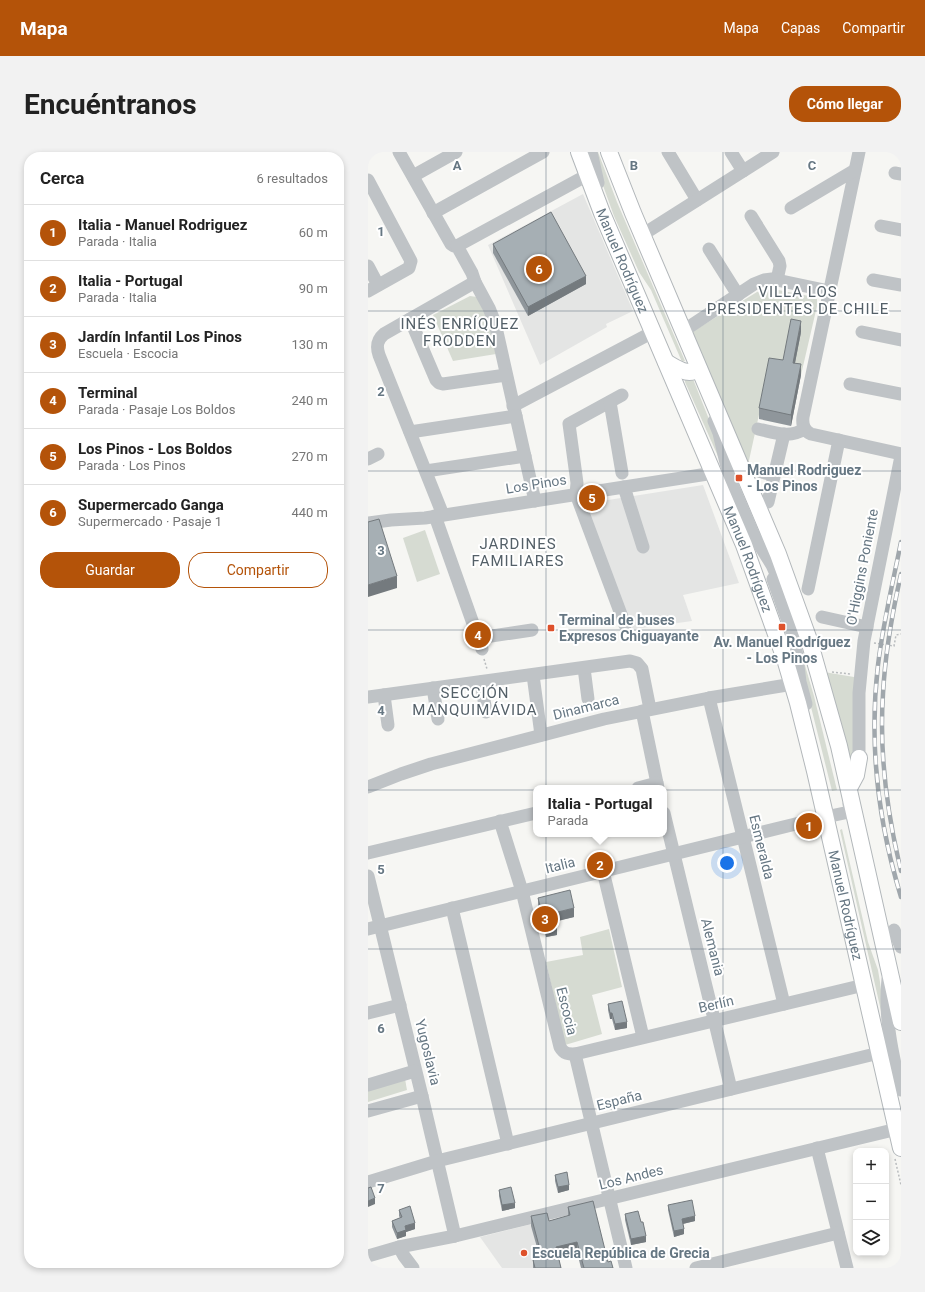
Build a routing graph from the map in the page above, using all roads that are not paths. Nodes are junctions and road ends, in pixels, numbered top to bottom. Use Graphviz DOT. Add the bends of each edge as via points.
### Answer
graph roads {
  1 [pos="399,152"];
  2 [pos="456,152"];
  3 [pos="543,152"];
  4 [pos="578,152"];
  5 [pos="591,152"];
  6 [pos="668,152"];
  7 [pos="731,152"];
  8 [pos="772,152"];
  9 [pos="859,152"];
  10 [pos="610,153"];
  11 [pos="855,170"];
  12 [pos="743,171"];
  13 [pos="587,172"];
  14 [pos="413,176"];
  15 [pos="368,180"];
  16 [pos="697,200"];
  17 [pos="791,208"];
  18 [pos="434,213"];
  19 [pos="602,213"];
  20 [pos="751,216"];
  21 [pos="881,226"];
  22 [pos="901,230"];
  23 [pos="642,235"];
  24 [pos="457,246"];
  25 [pos="709,249"];
  26 [pos="368,266"];
  27 [pos="777,280"];
  28 [pos="873,280"];
  29 [pos="475,282"];
  30 [pos="901,285"];
  31 [pos="373,288"];
  32 [pos="829,291"];
  33 [pos="738,294"];
  34 [pos="410,319"];
  35 [pos="683,330"];
  36 [pos="653,332"];
  37 [pos="862,332"];
  38 [pos="901,340"];
  39 [pos="666,362"];
  40 [pos="696,370"];
  41 [pos="506,375"];
  42 [pos="850,384"];
  43 [pos="901,394"];
  44 [pos="622,395"];
  45 [pos="610,402"];
  46 [pos="515,411"];
  47 [pos="758,429"];
  48 [pos="804,429"];
  49 [pos="410,432"];
  50 [pos="784,434"];
  51 [pos="839,440"];
  52 [pos="901,455"];
  53 [pos="525,456"];
  54 [pos="426,471"];
  55 [pos="761,472"];
  56 [pos="622,473"];
  57 [pos="714,473"];
  58 [pos="774,475"];
  59 [pos="624,487"];
  60 [pos="576,494"];
  61 [pos="535,501"];
  62 [pos="768,502"];
  63 [pos="439,515"];
  64 [pos="368,523"];
  65 [pos="643,547"];
  66 [pos="808,589"];
  67 [pos="822,617"];
  68 [pos="625,625"];
  69 [pos="867,627"];
  70 [pos="532,630"];
  71 [pos="584,668"];
  72 [pos="533,675"];
  73 [pos="486,681"];
  74 [pos="792,684"];
  75 [pos="433,688"];
  76 [pos="384,695"];
  77 [pos="368,697"];
  78 [pos="709,698"];
  79 [pos="588,699"];
  80 [pos="646,710"];
  81 [pos="486,712"];
  82 [pos="438,719"];
  83 [pos="388,726"];
  84 [pos="541,735"];
  85 [pos="859,758"];
  86 [pos="658,785"];
  87 [pos="368,787"];
  88 [pos="849,788"];
  89 [pos="854,811"];
  90 [pos="533,814"];
  91 [pos="829,816"];
  92 [pos="500,821"];
  93 [pos="667,825"];
  94 [pos="743,836"];
  95 [pos="368,853"];
  96 [pos="674,854"];
  97 [pos="603,871"];
  98 [pos="368,876"];
  99 [pos="522,891"];
  100 [pos="452,908"];
  101 [pos="377,929"];
  102 [pos="894,930"];
  103 [pos="368,937"];
  104 [pos="901,947"];
  105 [pos="889,969"];
  106 [pos="864,984"];
  107 [pos="784,1004"];
  108 [pos="400,1005"];
  109 [pos="368,1013"];
  110 [pos="714,1020"];
  111 [pos="901,1022"];
  112 [pos="643,1037"];
  113 [pos="879,1053"];
  114 [pos="575,1054"];
  115 [pos="415,1071"];
  116 [pos="368,1085"];
  117 [pos="731,1089"];
  118 [pos="901,1090"];
  119 [pos="422,1096"];
  120 [pos="368,1111"];
  121 [pos="901,1111"];
  122 [pos="592,1123"];
  123 [pos="899,1128"];
  124 [pos="508,1144"];
  125 [pos="817,1148"];
  126 [pos="898,1153"];
  127 [pos="437,1161"];
  128 [pos="368,1182"];
  129 [pos="610,1198"];
  130 [pos="838,1233"];
  131 [pos="455,1236"];
  132 [pos="399,1248"];
  133 [pos="368,1256"];
  134 [pos="413,1268"];
  135 [pos="626,1268"];
  136 [pos="696,1268"];
  137 [pos="847,1268"];
  1 -- 14 [label="street"];
  2 -- 14 [label="street"];
  3 -- 18 [label="street"];
  4 -- 13 [label="main road, Manuel Rodríguez"];
  5 -- 19 [label="street" via="602,201"];
  6 -- 16 [label="street"];
  7 -- 12 [label="street"];
  8 -- 12 [label="street"];
  9 -- 11 [label="street"];
  10 -- 23 [label="main road, Manuel Rodríguez"];
  10 -- 40 [label="street" via="629,223"];
  11 -- 17 [label="street"];
  11 -- 32 [label="street"];
  12 -- 16 [label="street"];
  13 -- 19 [label="main road, Manuel Rodríguez"];
  13 -- 24 [label="street" via="582,178"];
  14 -- 18 [label="street"];
  15 -- 31 [label="street" via="411,259 409,268"];
  16 -- 23 [label="street"];
  18 -- 24 [label="street" via="451,244"];
  19 -- 36 [label="main road, Manuel Rodríguez"];
  20 -- 27 [label="street" via="778,261 780,266"];
  21 -- 22 [label="street"];
  23 -- 35 [label="main road, Manuel Rodríguez"];
  24 -- 29 [label="street"];
  25 -- 33 [label="street"];
  26 -- 31 [label="street"];
  27 -- 32 [label="street"];
  27 -- 33 [label="street" via="758,282"];
  28 -- 30 [label="street"];
  29 -- 34 [label="street"];
  29 -- 41 [label="street" via="492,316"];
  32 -- 48 [label="street" via="802,417"];
  33 -- 35 [label="street"];
  34 -- 41 [label="street" via="439,383"];
  34 -- 49 [label="street" via="384,334 377,343 377,349"];
  35 -- 40 [label="main road, Manuel Rodríguez"];
  36 -- 39 [label="main road, Manuel Rodríguez"];
  36 -- 46 [label="street"];
  37 -- 38 [label="street"];
  39 -- 40 [label="main road" via="682,370"];
  39 -- 57 [label="main road, Manuel Rodríguez"];
  39 -- 91 [label="street" via="686,392 749,539 770,572 778,591 795,641 800,682"];
  40 -- 88 [label="main road, Manuel Rodríguez" via="781,561 818,671"];
  40 -- 89 [label="street" via="719,433 730,480 751,529 776,571 786,597 817,691 841,789"];
  41 -- 46 [label="street"];
  42 -- 43 [label="street"];
  44 -- 45 [label="street"];
  45 -- 56 [label="street"];
  45 -- 60 [label="street" via="568,424"];
  46 -- 49 [label="street"];
  46 -- 53 [label="street"];
  47 -- 50 [label="street"];
  48 -- 50 [label="street" via="795,434"];
  48 -- 51 [label="street" via="811,434"];
  49 -- 54 [label="street"];
  50 -- 58 [label="street"];
  51 -- 52 [label="street"];
  51 -- 66 [label="street"];
  52 -- 69 [label="street, O'Higgins Poniente"];
  53 -- 54 [label="street"];
  53 -- 61 [label="street"];
  54 -- 63 [label="street"];
  55 -- 58 [label="street"];
  57 -- 59 [label="street, Los Pinos"];
  57 -- 74 [label="main road, Manuel Rodríguez" via="754,570"];
  58 -- 62 [label="street"];
  59 -- 60 [label="street, Los Pinos"];
  59 -- 65 [label="street"];
  60 -- 61 [label="street, Los Pinos"];
  60 -- 68 [label="street"];
  61 -- 63 [label="street, Los Pinos"];
  63 -- 64 [label="street, Los Pinos"];
  63 -- 70 [label="street" via="480,644"];
  67 -- 69 [label="street"];
  69 -- 85 [label="street, O'Higgins Poniente" via="860,676"];
  71 -- 72 [label="street"];
  71 -- 79 [label="street"];
  71 -- 80 [label="street" via="627,661 637,663 642,669"];
  72 -- 73 [label="street"];
  72 -- 84 [label="street"];
  73 -- 75 [label="street"];
  73 -- 81 [label="street"];
  74 -- 78 [label="street, Dinamarca"];
  74 -- 91 [label="main road, Manuel Rodríguez"];
  75 -- 76 [label="street"];
  75 -- 82 [label="street"];
  76 -- 77 [label="street"];
  76 -- 83 [label="street"];
  78 -- 80 [label="street, Dinamarca"];
  78 -- 94 [label="street, Esmeralda"];
  80 -- 84 [label="street, Dinamarca"];
  80 -- 86 [label="street"];
  84 -- 87 [label="street, Dinamarca" via="431,764"];
  85 -- 88 [label="main road" via="856,775"];
  88 -- 89 [label="main road, Manuel Rodríguez"];
  89 -- 91 [label="street, Italia"];
  89 -- 105 [label="main road, Manuel Rodríguez"];
  90 -- 92 [label="street"];
  91 -- 94 [label="street, Italia"];
  91 -- 106 [label="main road, Manuel Rodríguez"];
  91 -- 121 [label="street"];
  92 -- 95 [label="street"];
  92 -- 99 [label="street, Escocia"];
  93 -- 96 [label="street, Alemania"];
  94 -- 96 [label="street, Italia"];
  94 -- 107 [label="street, Esmeralda"];
  96 -- 97 [label="street, Italia"];
  96 -- 110 [label="street, Alemania"];
  97 -- 99 [label="street, Italia"];
  97 -- 112 [label="street"];
  98 -- 101 [label="street, Yugoslavia"];
  99 -- 100 [label="street, Italia"];
  99 -- 114 [label="street, Escocia" via="560,1048 564,1053"];
  100 -- 101 [label="street, Italia"];
  100 -- 124 [label="street"];
  101 -- 103 [label="street, Italia"];
  101 -- 108 [label="street, Yugoslavia"];
  102 -- 104 [label="street"];
  105 -- 111 [label="main road, Manuel Rodríguez"];
  105 -- 118 [label="street" via="888,1029"];
  106 -- 107 [label="street, Berlín"];
  106 -- 113 [label="main road, Manuel Rodríguez"];
  107 -- 110 [label="street, Berlín"];
  108 -- 109 [label="street"];
  108 -- 115 [label="street, Yugoslavia"];
  110 -- 112 [label="street, Berlín"];
  110 -- 117 [label="street, Alemania"];
  112 -- 114 [label="street, Berlín"];
  113 -- 117 [label="street, España"];
  113 -- 123 [label="main road, Manuel Rodríguez"];
  114 -- 122 [label="street, Escocia"];
  115 -- 116 [label="street"];
  115 -- 119 [label="street, Yugoslavia"];
  117 -- 122 [label="street, España"];
  119 -- 120 [label="street"];
  119 -- 127 [label="street, Yugoslavia"];
  122 -- 124 [label="street, España"];
  122 -- 129 [label="street, Escocia"];
  123 -- 125 [label="street, Los Andes"];
  123 -- 126 [label="main road, Manuel Rodríguez"];
  124 -- 127 [label="street, España"];
  125 -- 129 [label="street, Los Andes"];
  125 -- 130 [label="street"];
  127 -- 128 [label="street, España"];
  127 -- 131 [label="street, Yugoslavia"];
  129 -- 131 [label="street, Los Andes"];
  129 -- 135 [label="street, Escocia"];
  130 -- 136 [label="street"];
  130 -- 137 [label="street"];
  131 -- 132 [label="street, Los Andes"];
  132 -- 133 [label="street, Los Andes"];
  132 -- 134 [label="street"];
}
